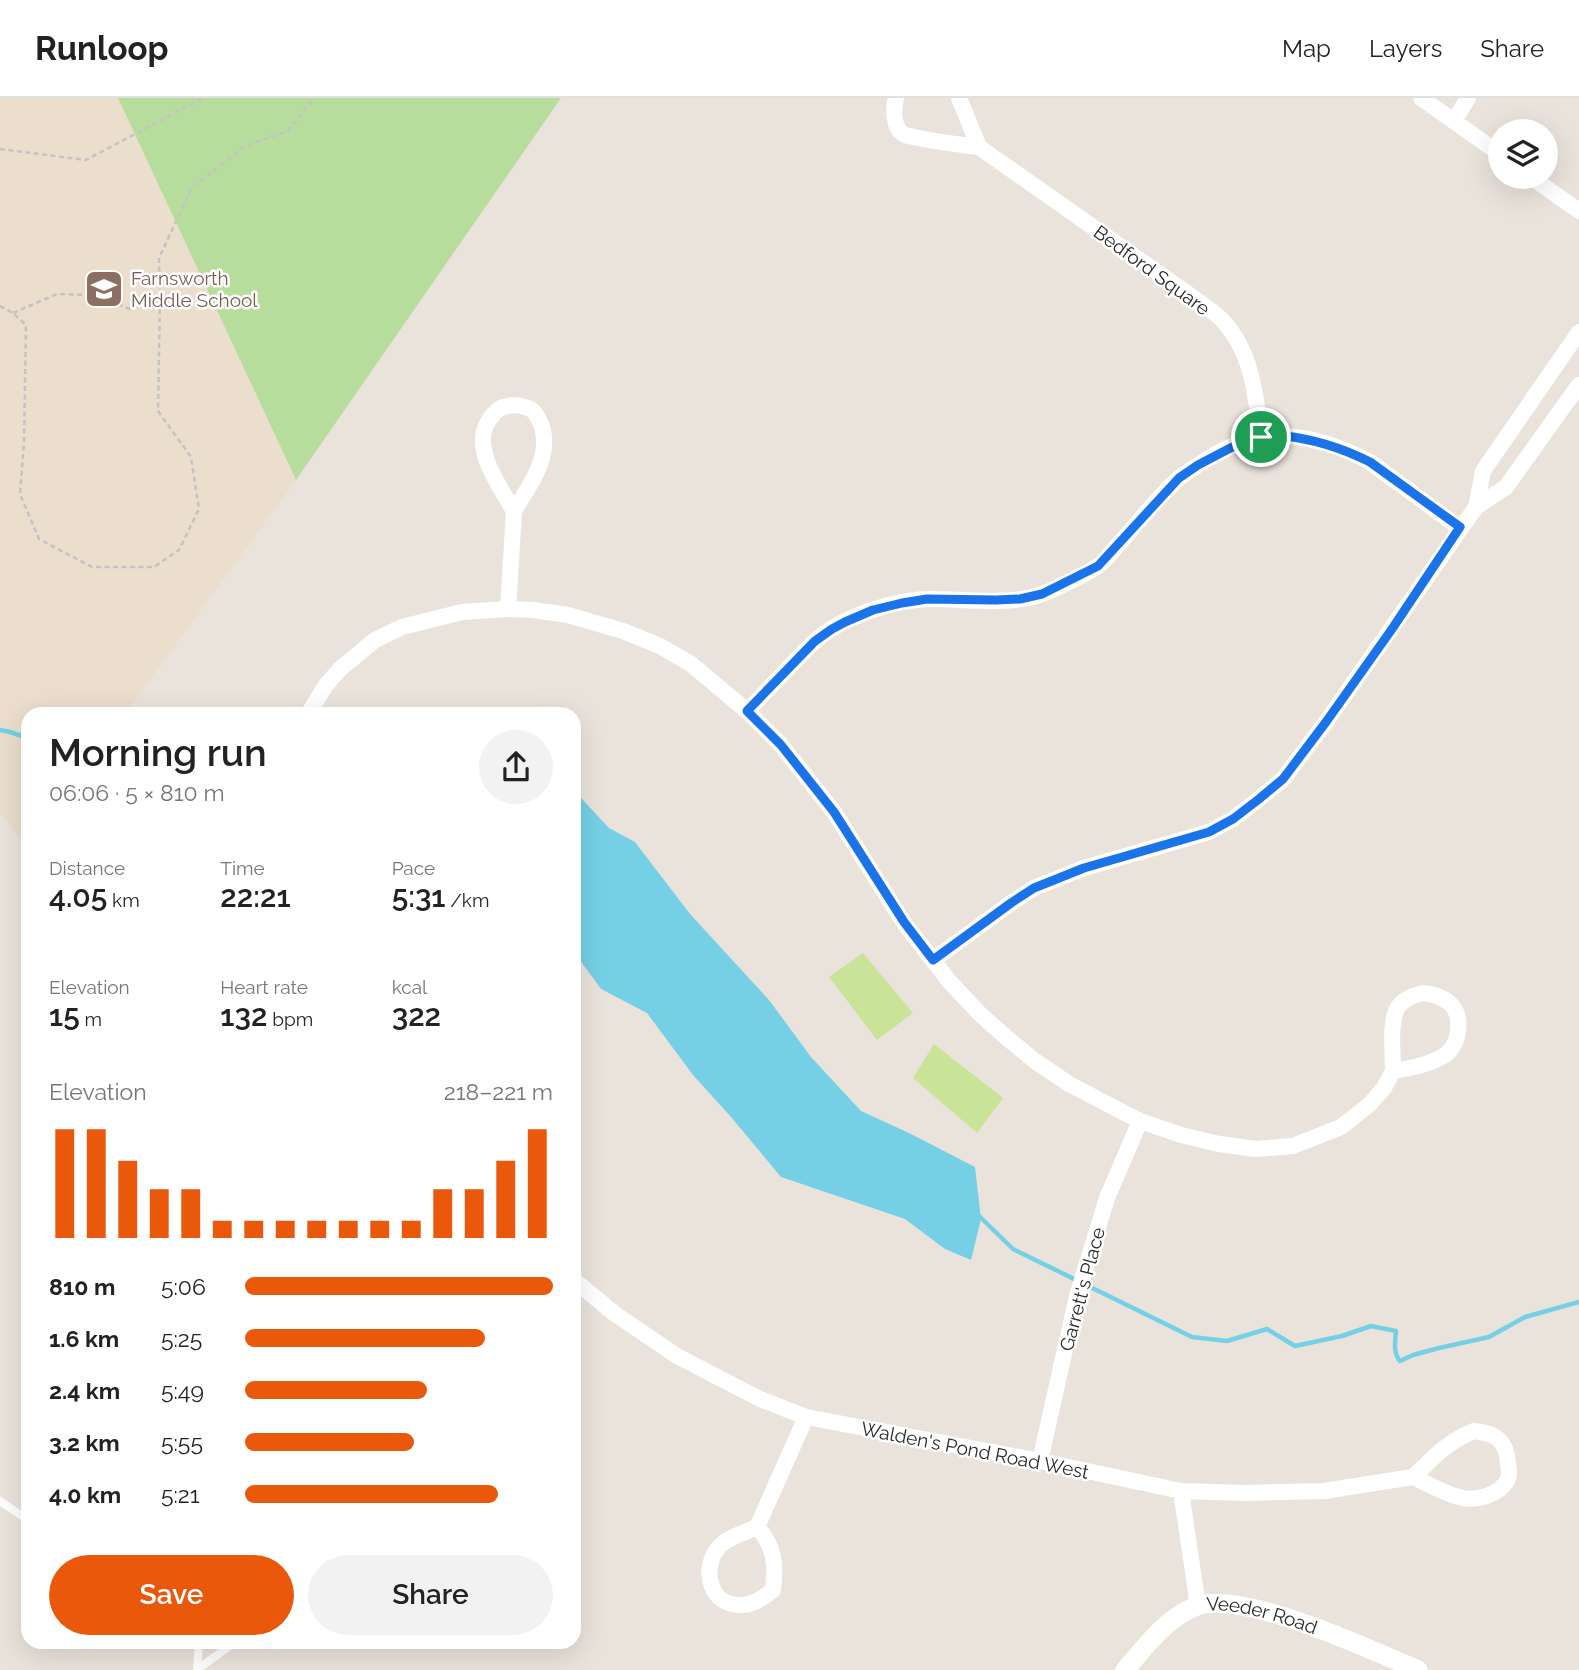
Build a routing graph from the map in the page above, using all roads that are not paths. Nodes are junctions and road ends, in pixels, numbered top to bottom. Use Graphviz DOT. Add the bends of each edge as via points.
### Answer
graph roads {
  1 [pos="896,98"];
  2 [pos="959,98"];
  3 [pos="1421,98"];
  4 [pos="1468,98"];
  5 [pos="1454,121"];
  6 [pos="1488,145"];
  7 [pos="979,147"];
  8 [pos="1548,189"];
  9 [pos="1579,211"];
  10 [pos="1579,332"];
  11 [pos="1579,385"];
  12 [pos="1261,437"];
  13 [pos="1476,507"];
  14 [pos="514,511"];
  15 [pos="1460,527"];
  16 [pos="508,609"];
  17 [pos="312,707"];
  18 [pos="747,711"];
  19 [pos="933,960"];
  20 [pos="1393,1071"];
  21 [pos="1140,1121"];
  22 [pos="581,1286"];
  23 [pos="806,1417"];
  24 [pos="1040,1461"];
  25 [pos="1413,1477"];
  26 [pos="1181,1491"];
  27 [pos="0,1501"];
  28 [pos="21,1515"];
  29 [pos="757,1527"];
  30 [pos="1198,1606"];
  31 [pos="198,1649"];
  32 [pos="226,1649"];
  33 [pos="197,1670"];
  34 [pos="1125,1670"];
  35 [pos="1418,1670"];
  1 -- 7 [label="street, Bedford Square" via="894,117 902,134"];
  2 -- 7 [label="street"];
  3 -- 5 [label="street"];
  4 -- 5 [label="street"];
  5 -- 6 [label="street"];
  7 -- 12 [label="street, Bedford Square" via="1223,321 1241,346 1252,375"];
  8 -- 9 [label="street"];
  10 -- 13 [label="street" via="1483,471"];
  11 -- 13 [label="street" via="1506,487"];
  12 -- 15 [label="street" via="1307,438 1357,455"];
  12 -- 18 [label="street" via="1215,455 1179,478 1098,566 1042,594 1020,599 927,599 873,610 815,641"];
  13 -- 15 [label="street"];
  14 -- 14 [label="street" via="486,461 483,441 485,426 495,411 516,404 532,410 538,418 543,455"];
  14 -- 16 [label="street"];
  15 -- 19 [label="street" via="1326,722 1283,779 1259,799 1209,832 1084,868 1034,888"];
  16 -- 17 [label="street" via="462,612 402,627 375,640 340,669"];
  16 -- 18 [label="street" via="568,615 660,646 691,664"];
  18 -- 19 [label="street" via="781,745 834,812"];
  19 -- 21 [label="street" via="979,1013 1035,1061"];
  20 -- 20 [label="street" via="1393,1029 1399,1005 1423,993 1450,1003 1459,1027 1447,1054"];
  20 -- 21 [label="street" via="1377,1097 1341,1127 1293,1146 1256,1149 1219,1144"];
  21 -- 24 [label="street, Garrett's Place" via="1107,1198 1077,1296"];
  22 -- 23 [label="street, Walden's Pond Road West" via="677,1356"];
  23 -- 24 [label="street, Walden's Pond Road West"];
  23 -- 29 [label="street"];
  24 -- 26 [label="street, Walden's Pond Road West"];
  25 -- 25 [label="street" via="1444,1446 1474,1431 1497,1437 1508,1455 1506,1482 1486,1496 1464,1498"];
  25 -- 26 [label="street, Walden's Pond Road West" via="1324,1491"];
  26 -- 30 [label="street"];
  27 -- 28 [label="lane"];
  29 -- 29 [label="street" via="722,1544 711,1559 709,1580 724,1601 738,1605 758,1601 773,1590 771,1550"];
  30 -- 34 [label="street, Veeder Road" via="1171,1621"];
  30 -- 35 [label="street, Veeder Road" via="1226,1603 1275,1614"];
  31 -- 33 [label="lane"];
  32 -- 33 [label="lane"];
}
